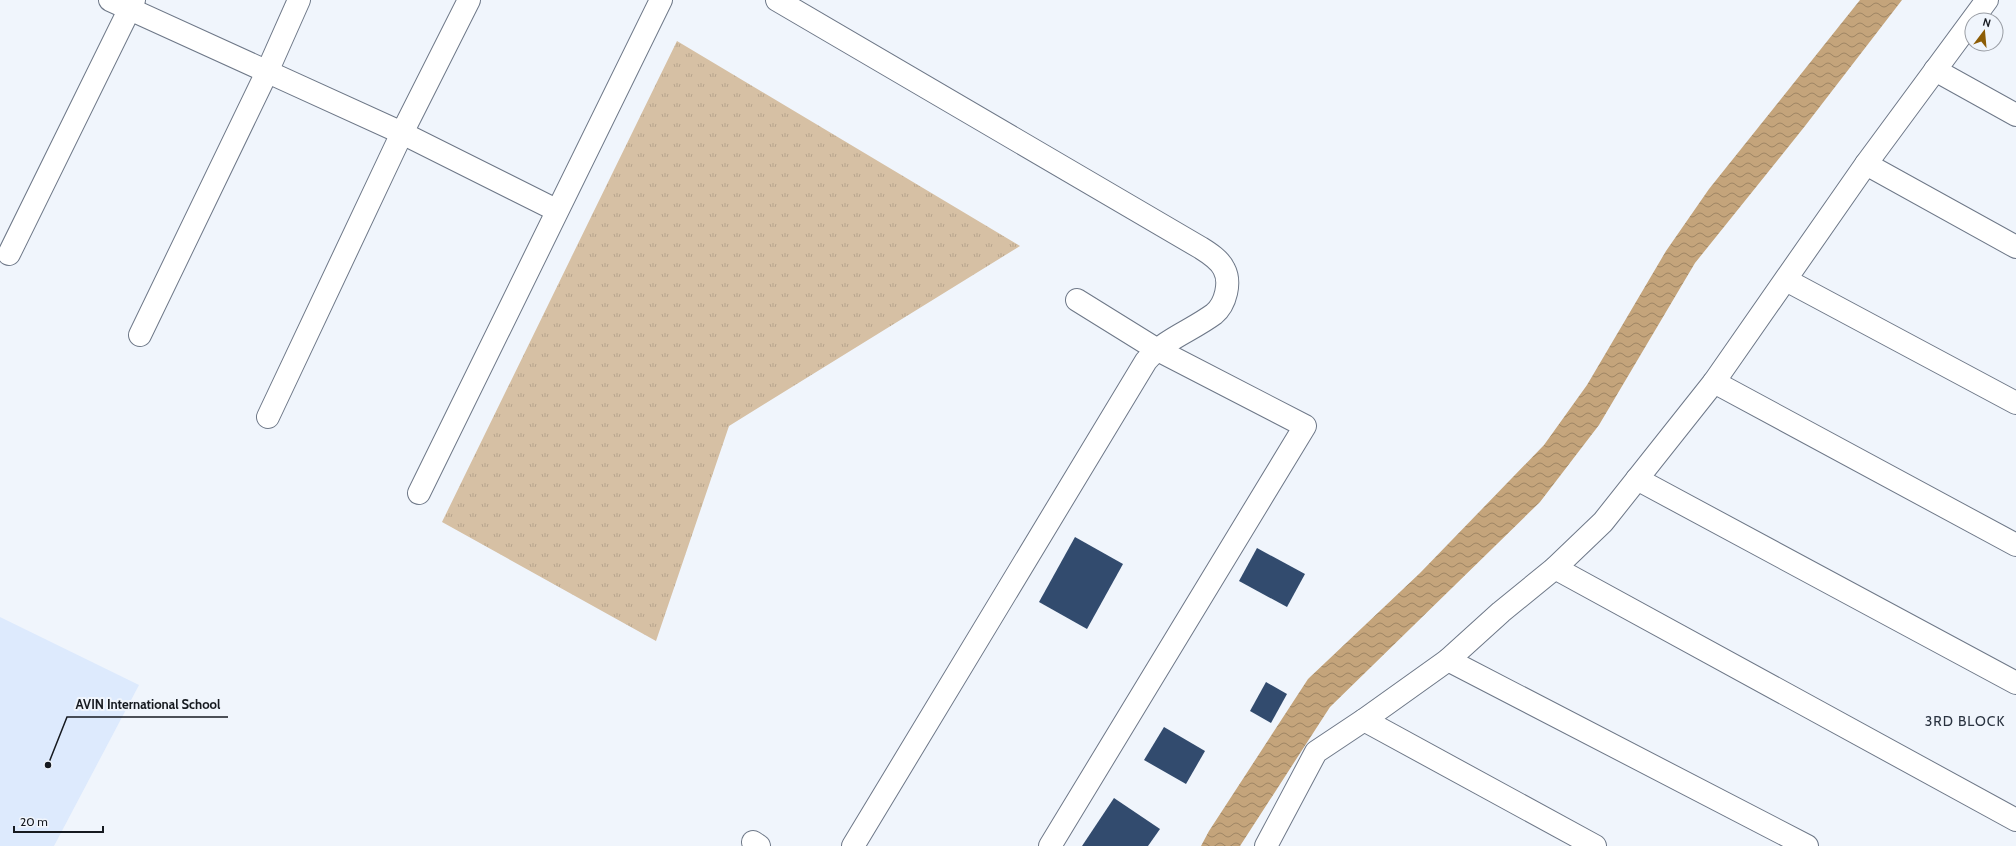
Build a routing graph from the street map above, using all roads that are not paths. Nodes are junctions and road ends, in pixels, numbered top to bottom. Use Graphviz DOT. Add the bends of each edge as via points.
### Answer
graph roads {
  1 [pos="110,0"];
  2 [pos="299,0"];
  3 [pos="469,0"];
  4 [pos="661,0"];
  5 [pos="777,0"];
  6 [pos="1987,0"];
  7 [pos="132,5"];
  8 [pos="1935,70"];
  9 [pos="267,72"];
  10 [pos="2016,115"];
  11 [pos="402,133"];
  12 [pos="1866,164"];
  13 [pos="556,210"];
  14 [pos="2016,247"];
  15 [pos="9,254"];
  16 [pos="1786,280"];
  17 [pos="1077,300"];
  18 [pos="140,335"];
  19 [pos="1156,350"];
  20 [pos="1714,382"];
  21 [pos="2016,404"];
  22 [pos="268,417"];
  23 [pos="1637,479"];
  24 [pos="419,493"];
  25 [pos="2016,545"];
  26 [pos="1555,568"];
  27 [pos="1448,660"];
  28 [pos="2016,683"];
  29 [pos="1364,720"];
  30 [pos="2016,820"];
  31 [pos="852,846"];
  32 [pos="1050,846"];
  33 [pos="1266,846"];
  34 [pos="1595,846"];
  35 [pos="1807,846"];
  1 -- 7 [label="street"];
  2 -- 9 [label="street"];
  3 -- 11 [label="street"];
  4 -- 13 [label="street"];
  5 -- 19 [label="street" via="1212,256 1224,268 1228,285 1223,302 1215,313"];
  6 -- 8 [label="street"];
  7 -- 9 [label="street"];
  7 -- 15 [label="street"];
  8 -- 10 [label="street"];
  8 -- 12 [label="street"];
  9 -- 11 [label="street"];
  9 -- 18 [label="street"];
  11 -- 13 [label="street"];
  11 -- 22 [label="street"];
  12 -- 14 [label="street"];
  12 -- 16 [label="street"];
  13 -- 24 [label="street"];
  16 -- 20 [label="street"];
  16 -- 21 [label="street"];
  17 -- 19 [label="street"];
  19 -- 31 [label="street" via="1142,368"];
  19 -- 32 [label="street" via="1305,426"];
  20 -- 23 [label="street"];
  20 -- 25 [label="street"];
  23 -- 26 [label="street" via="1603,522"];
  23 -- 28 [label="street"];
  26 -- 27 [label="street"];
  26 -- 30 [label="street"];
  27 -- 29 [label="street"];
  27 -- 35 [label="street"];
  29 -- 33 [label="street" via="1316,752"];
  29 -- 34 [label="street"];
}
